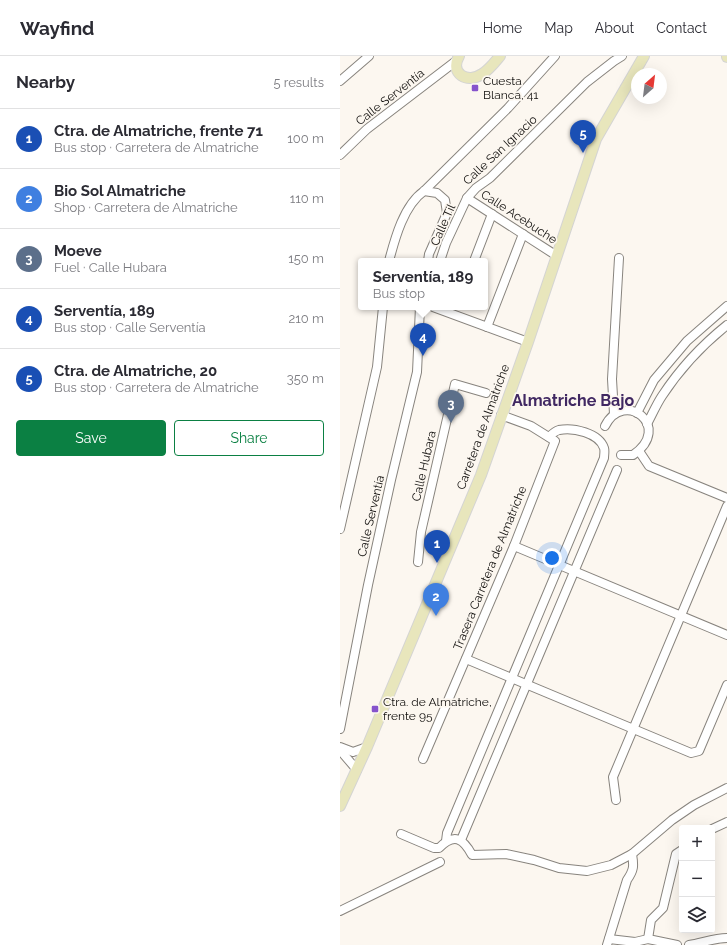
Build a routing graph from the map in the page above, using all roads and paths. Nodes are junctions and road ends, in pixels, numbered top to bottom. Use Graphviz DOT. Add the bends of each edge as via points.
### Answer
graph roads {
  1 [pos="369,56"];
  2 [pos="500,56"];
  3 [pos="555,56"];
  4 [pos="622,56"];
  5 [pos="644,56"];
  6 [pos="457,58"];
  7 [pos="340,81"];
  8 [pos="340,155"];
  9 [pos="424,191"];
  10 [pos="467,198"];
  11 [pos="492,214"];
  12 [pos="523,234"];
  13 [pos="557,256"];
  14 [pos="390,258"];
  15 [pos="428,258"];
  16 [pos="441,258"];
  17 [pos="475,258"];
  18 [pos="619,258"];
  19 [pos="727,306"];
  20 [pos="383,310"];
  21 [pos="420,310"];
  22 [pos="455,311"];
  23 [pos="727,326"];
  24 [pos="487,327"];
  25 [pos="528,342"];
  26 [pos="486,393"];
  27 [pos="637,413"];
  28 [pos="614,414"];
  29 [pos="502,415"];
  30 [pos="647,424"];
  31 [pos="605,426"];
  32 [pos="548,437"];
  33 [pos="639,451"];
  34 [pos="621,455"];
  35 [pos="617,470"];
  36 [pos="727,498"];
  37 [pos="727,506"];
  38 [pos="340,529"];
  39 [pos="514,546"];
  40 [pos="418,562"];
  41 [pos="559,564"];
  42 [pos="574,571"];
  43 [pos="681,615"];
  44 [pos="727,635"];
  45 [pos="466,659"];
  46 [pos="511,679"];
  47 [pos="727,685"];
  48 [pos="526,686"];
  49 [pos="340,729"];
  50 [pos="634,729"];
  51 [pos="367,746"];
  52 [pos="340,749"];
  53 [pos="423,759"];
  54 [pos="357,770"];
  55 [pos="727,788"];
  56 [pos="616,800"];
  57 [pos="340,806"];
  58 [pos="727,822"];
  59 [pos="715,828"];
  60 [pos="401,834"];
  61 [pos="461,840"];
  62 [pos="446,841"];
  63 [pos="679,852"];
  64 [pos="632,854"];
  65 [pos="440,862"];
  66 [pos="340,911"];
  67 [pos="727,938"];
  68 [pos="648,939"];
  69 [pos="608,942"];
  70 [pos="677,945"];
  71 [pos="689,945"];
  1 -- 7 [label="street"];
  2 -- 6 [label="main road" via="482,74 471,79 462,76 456,70"];
  3 -- 9 [label="street" via="508,108"];
  4 -- 10 [label="street, Calle San Ignacio" via="587,82"];
  5 -- 13 [label="main road, Carretera de Almatriche" via="596,139"];
  6 -- 8 [label="street, Calle Serventía" via="367,129"];
  9 -- 14 [label="street" via="416,196 408,209"];
  9 -- 15 [label="street" via="436,193 445,200 447,213"];
  10 -- 11 [label="street, Calle Acebuche"];
  10 -- 16 [label="street, Calle Til"];
  11 -- 12 [label="street, Calle Acebuche"];
  11 -- 17 [label="street"];
  12 -- 13 [label="street, Calle Acebuche"];
  12 -- 24 [label="street"];
  13 -- 25 [label="main road, Carretera de Almatriche"];
  18 -- 28 [label="street" via="612,379"];
  19 -- 27 [label="street" via="687,341 654,380"];
  20 -- 38 [label="street" via="378,367"];
  21 -- 49 [label="street, Calle Serventía" via="418,372 391,480"];
  22 -- 24 [label="street"];
  23 -- 30 [label="street" via="681,369 661,397"];
  24 -- 25 [label="street"];
  25 -- 29 [label="main road, Carretera de Almatriche"];
  26 -- 40 [label="street, Calle Hubara" via="455,384 424,517"];
  27 -- 28 [label="street" via="629,410"];
  27 -- 30 [label="street"];
  28 -- 31 [label="street"];
  29 -- 32 [label="street" via="531,426"];
  29 -- 51 [label="main road, Carretera de Almatriche" via="481,474"];
  30 -- 33 [label="street" via="648,439"];
  32 -- 39 [label="street, Trasera Carretera de Almatriche" via="555,441"];
  32 -- 41 [label="street" via="557,430 588,433 598,438 604,448 599,473"];
  33 -- 34 [label="street" via="633,455"];
  33 -- 36 [label="street" via="649,466"];
  35 -- 42 [label="street"];
  37 -- 43 [label="street"];
  39 -- 41 [label="street"];
  39 -- 45 [label="street, Trasera Carretera de Almatriche"];
  41 -- 42 [label="street"];
  41 -- 46 [label="street"];
  42 -- 43 [label="street"];
  42 -- 48 [label="street"];
  43 -- 44 [label="street"];
  43 -- 50 [label="street"];
  45 -- 46 [label="street"];
  45 -- 53 [label="street, Trasera Carretera de Almatriche"];
  46 -- 48 [label="street"];
  46 -- 62 [label="street" via="446,833"];
  47 -- 50 [label="street" via="699,751 691,754"];
  48 -- 50 [label="street"];
  48 -- 61 [label="street"];
  50 -- 56 [label="street" via="613,777"];
  51 -- 52 [label="street" via="353,752"];
  51 -- 54 [label="main road, Carretera de Almatriche"];
  52 -- 54 [label="street"];
  54 -- 57 [label="main road, Carretera de Almatriche"];
  55 -- 64 [label="street" via="672,820"];
  58 -- 59 [label="street"];
  60 -- 62 [label="street" via="434,848 439,848"];
  61 -- 62 [label="street" via="453,838"];
  61 -- 64 [label="street" via="468,846 472,855 506,854 559,868 587,871 610,865"];
  63 -- 68 [label="street" via="676,854 663,908 652,920"];
  64 -- 69 [label="street" via="632,872 626,880"];
  65 -- 66 [label="street"];
  67 -- 71 [label="street"];
  68 -- 69 [label="street" via="635,942"];
  68 -- 70 [label="street"];
}
